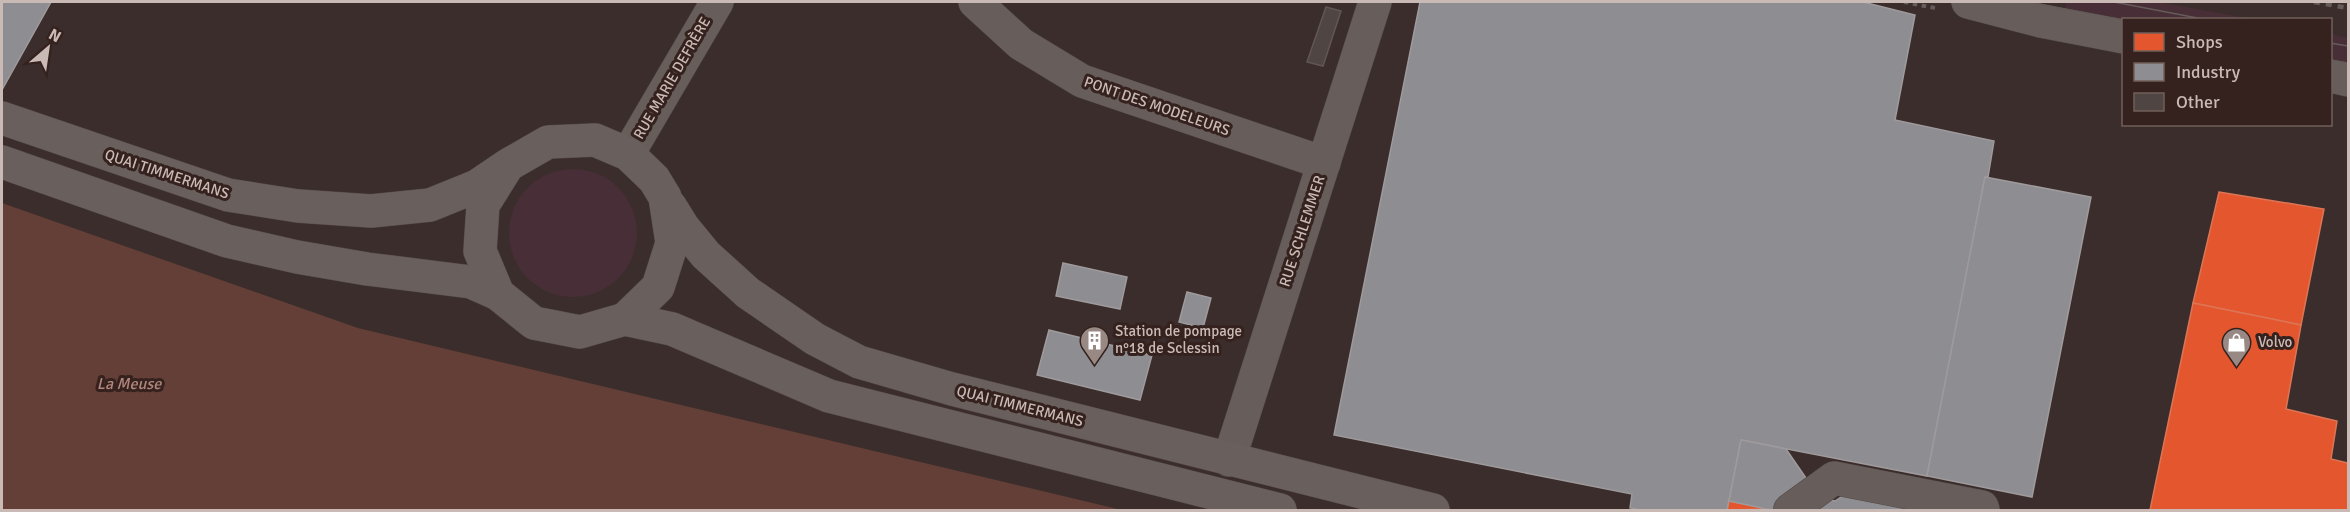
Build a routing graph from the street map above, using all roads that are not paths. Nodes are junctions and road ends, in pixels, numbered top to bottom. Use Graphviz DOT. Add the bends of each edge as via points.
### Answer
graph roads {
  1 [pos="717,2"];
  2 [pos="975,2"];
  3 [pos="1376,2"];
  4 [pos="1968,2"];
  5 [pos="2122,37"];
  6 [pos="2332,76"];
  7 [pos="2349,80"];
  8 [pos="2,118"];
  9 [pos="628,154"];
  10 [pos="2,162"];
  11 [pos="1324,163"];
  12 [pos="508,165"];
  13 [pos="664,197"];
  14 [pos="498,294"];
  15 [pos="624,319"];
  16 [pos="1229,460"];
  17 [pos="1280,510"];
  18 [pos="1433,510"];
  19 [pos="1790,510"];
  20 [pos="1983,510"];
  1 -- 9 [label="street, RUE MARIE DEFRÈRE"];
  2 -- 11 [label="street, PONT DES MODELEURS" via="1021,44 1082,81"];
  3 -- 11 [label="street, RUE SCHLEMMER"];
  4 -- 5 [label="street"];
  6 -- 7 [label="street"];
  8 -- 12 [label="main road, QUAI TIMMERMANS" via="228,195 297,206 371,211 430,205 477,186"];
  9 -- 12 [label="main road" via="594,140 548,142"];
  9 -- 13 [label="main road" via="654,179"];
  10 -- 14 [label="main road" via="227,241 367,269 471,282"];
  11 -- 16 [label="street, RUE SCHLEMMER"];
  12 -- 14 [label="main road" via="483,205 480,251"];
  13 -- 15 [label="main road" via="672,243 658,287"];
  13 -- 16 [label="main road, QUAI TIMMERMANS" via="706,255 748,293 815,339 859,362"];
  14 -- 15 [label="main road" via="534,323 580,332"];
  15 -- 17 [label="main road" via="672,329 829,396"];
  16 -- 18 [label="main road, QUAI TIMMERMANS"];
  19 -- 20 [label="street" via="1834,478"];
}
